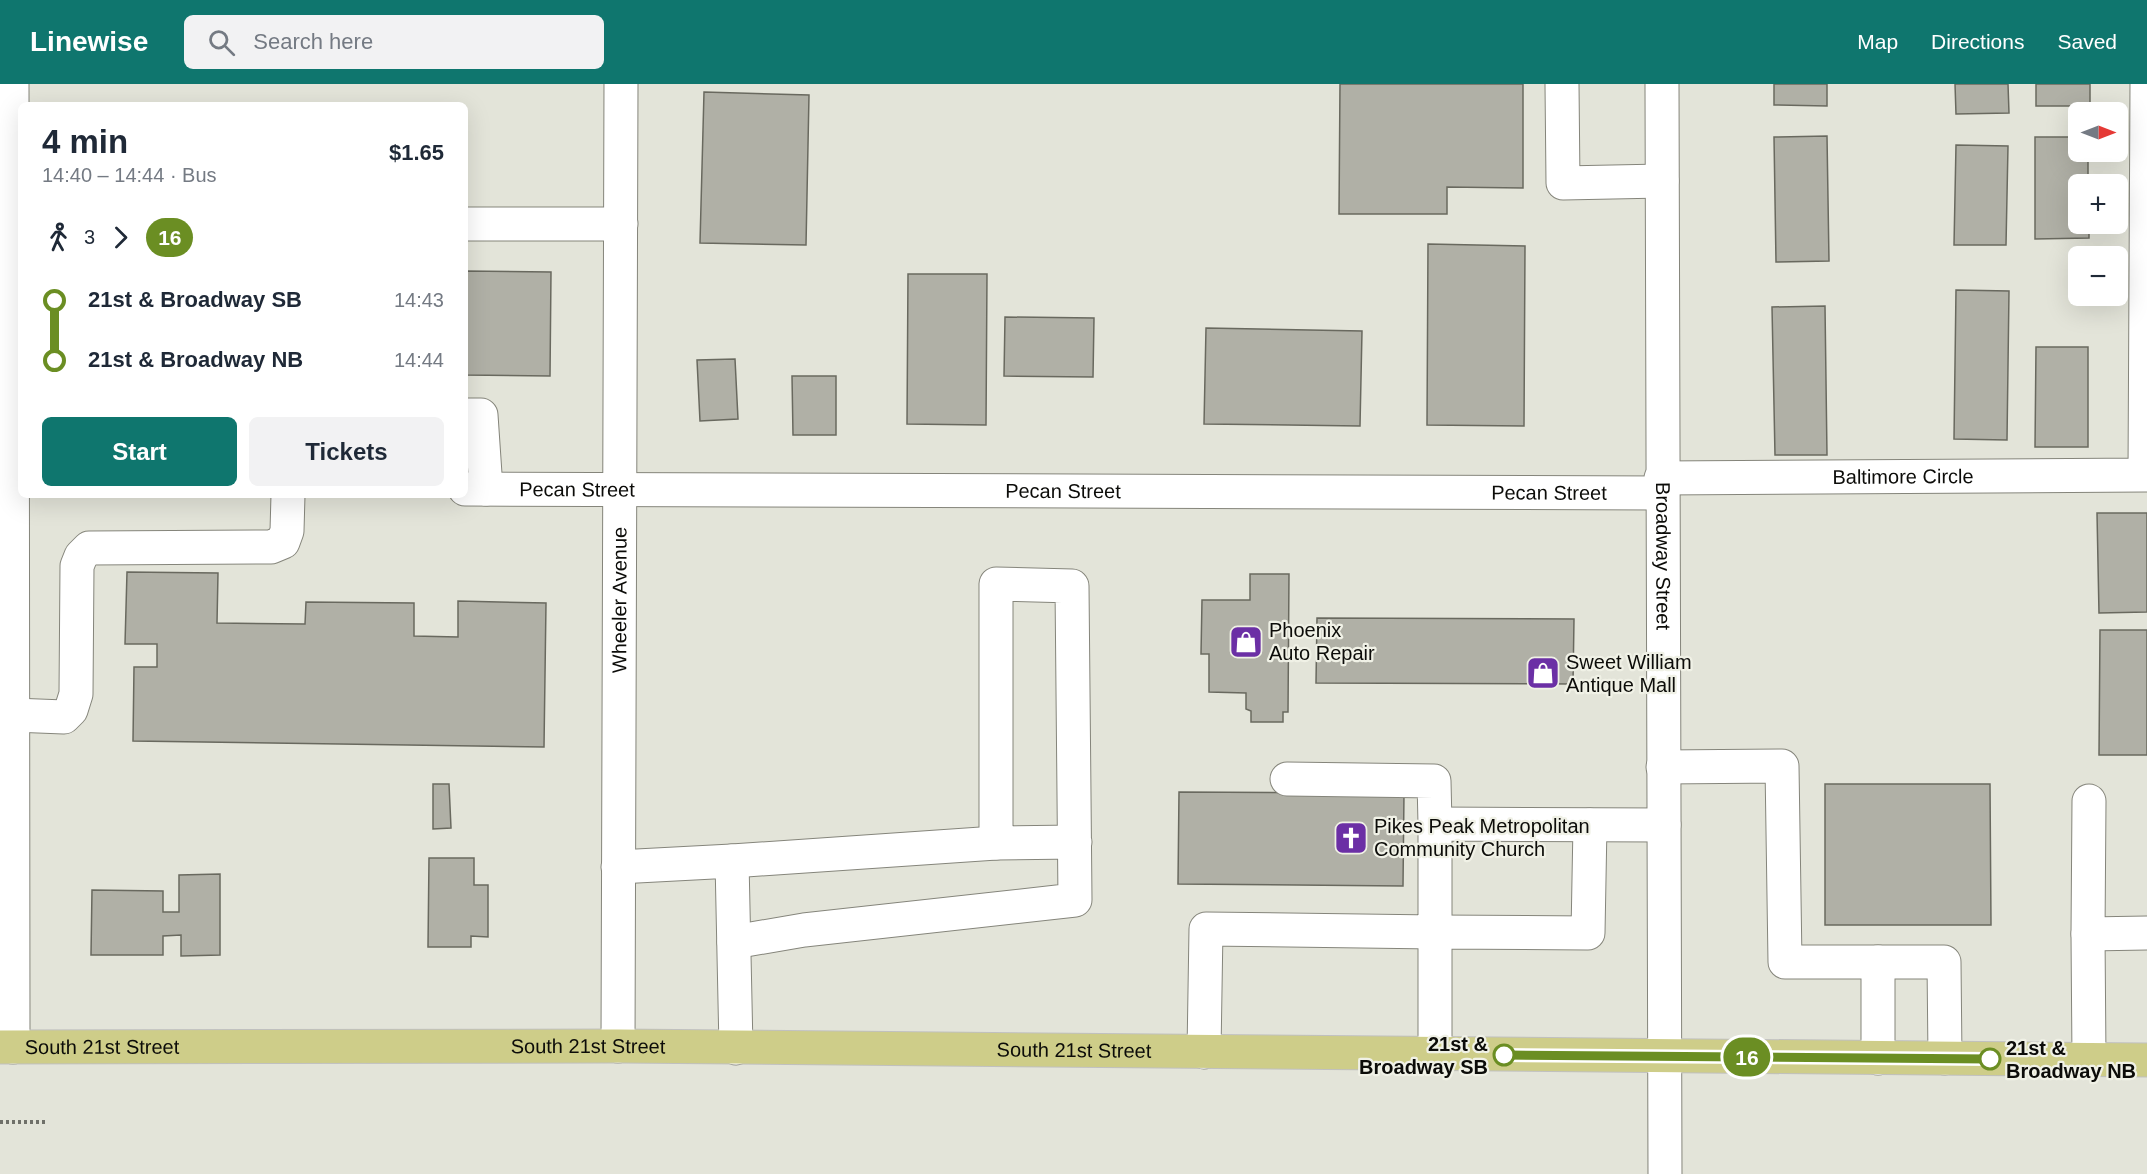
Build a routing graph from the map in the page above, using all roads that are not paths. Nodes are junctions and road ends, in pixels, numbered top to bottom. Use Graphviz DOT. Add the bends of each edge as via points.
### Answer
graph roads {
  1 [pos="12,84"];
  2 [pos="621,84"];
  3 [pos="1562,84"];
  4 [pos="1662,84"];
  5 [pos="2147,84"];
  6 [pos="1662,181"];
  7 [pos="16,222"];
  8 [pos="468,224"];
  9 [pos="621,224"];
  10 [pos="468,415"];
  11 [pos="2146,475"];
  12 [pos="11,485"];
  13 [pos="1661,485"];
  14 [pos="475,489"];
  15 [pos="620,490"];
  16 [pos="288,498"];
  17 [pos="13,715"];
  18 [pos="6,759"];
  19 [pos="1663,767"];
  20 [pos="1287,779"];
  21 [pos="2089,801"];
  22 [pos="6,823"];
  23 [pos="1435,824"];
  24 [pos="1590,825"];
  25 [pos="1664,825"];
  26 [pos="1075,842"];
  27 [pos="996,843"];
  28 [pos="732,861"];
  29 [pos="618,867"];
  30 [pos="1435,932"];
  31 [pos="2147,933"];
  32 [pos="2088,934"];
  33 [pos="734,942"];
  34 [pos="1878,962"];
  35 [pos="618,1046"];
  36 [pos="7,1047"];
  37 [pos="736,1048"];
  38 [pos="1204,1052"];
  39 [pos="1435,1054"];
  40 [pos="1665,1056"];
  41 [pos="1878,1058"];
  42 [pos="1945,1058"];
  43 [pos="2089,1059"];
  44 [pos="2147,1060"];
  45 [pos="1665,1174"];
  1 -- 7 [label="street"];
  2 -- 9 [label="street, Wheeler Avenue"];
  3 -- 6 [label="street" via="1563,183"];
  4 -- 6 [label="street, Broadway Street"];
  5 -- 11 [label="street, Baltimore Circle"];
  6 -- 13 [label="street, Broadway Street"];
  7 -- 12 [label="street"];
  8 -- 9 [label="street"];
  9 -- 15 [label="street, Wheeler Avenue"];
  10 -- 14 [label="street" via="481,415"];
  11 -- 13 [label="street, Baltimore Circle"];
  12 -- 17 [label="street"];
  13 -- 15 [label="street, Pecan Street"];
  13 -- 19 [label="street, Broadway Street"];
  14 -- 15 [label="street, Pecan Street"];
  15 -- 29 [label="street, Wheeler Avenue"];
  16 -- 17 [label="street" via="288,531 283,543 271,547 89,548 77,566 76,693 71,710 64,717"];
  17 -- 18 [label="street"];
  18 -- 22 [label="street"];
  19 -- 25 [label="street, Broadway Street"];
  19 -- 34 [label="street" via="1782,766 1785,962"];
  20 -- 23 [label="street" via="1434,781"];
  21 -- 32 [label="street"];
  22 -- 36 [label="street"];
  23 -- 24 [label="street"];
  23 -- 30 [label="street"];
  24 -- 25 [label="street"];
  24 -- 30 [label="street" via="1588,933"];
  25 -- 40 [label="street, Broadway Street"];
  26 -- 27 [label="street"];
  26 -- 27 [label="street" via="1072,586 996,584"];
  26 -- 33 [label="street" via="1075,900 804,930"];
  27 -- 28 [label="street"];
  28 -- 29 [label="street"];
  28 -- 33 [label="street"];
  29 -- 35 [label="street, Wheeler Avenue"];
  30 -- 38 [label="street" via="1206,929"];
  30 -- 39 [label="street"];
  31 -- 32 [label="street"];
  32 -- 43 [label="street"];
  33 -- 37 [label="street"];
  34 -- 41 [label="street"];
  34 -- 42 [label="street" via="1944,962"];
  35 -- 36 [label="main road, South 21st Street"];
  35 -- 37 [label="main road, South 21st Street"];
  37 -- 38 [label="main road, South 21st Street"];
  38 -- 39 [label="main road, South 21st Street"];
  39 -- 40 [label="main road, South 21st Street"];
  40 -- 41 [label="main road, South 21st Street"];
  40 -- 45 [label="street, Broadway Street"];
  41 -- 42 [label="main road, South 21st Street"];
  42 -- 43 [label="main road, South 21st Street"];
  43 -- 44 [label="main road, South 21st Street"];
}
